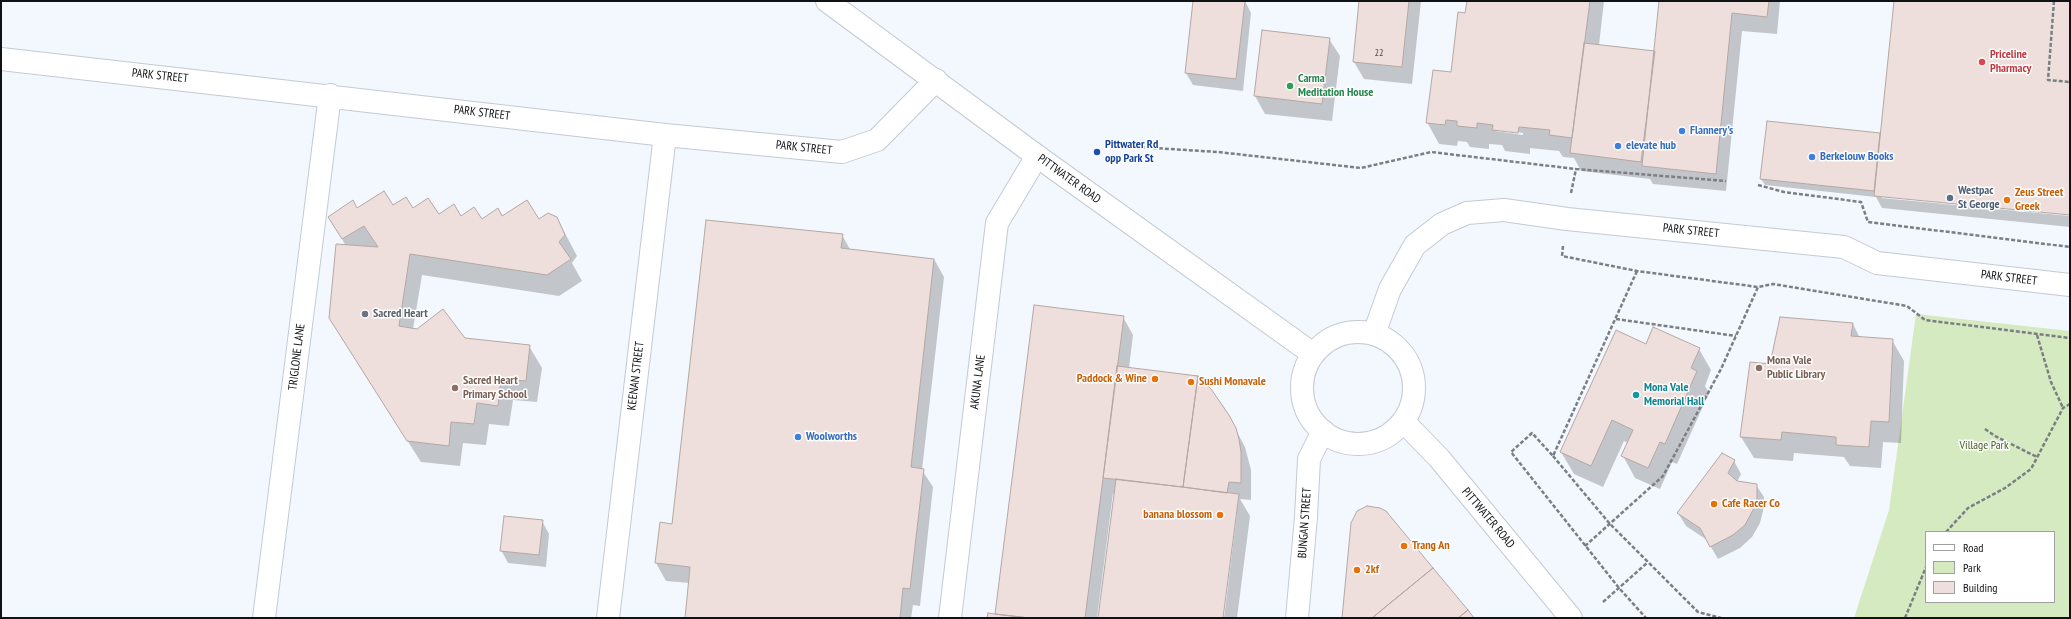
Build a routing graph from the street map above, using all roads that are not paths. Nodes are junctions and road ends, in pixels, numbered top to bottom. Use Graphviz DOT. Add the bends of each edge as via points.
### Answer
graph roads {
  1 [pos="827,1"];
  2 [pos="1,59"];
  3 [pos="936,80"];
  4 [pos="330,95"];
  5 [pos="665,135"];
  6 [pos="1037,156"];
  7 [pos="2070,285"];
  8 [pos="1374,334"];
  9 [pos="1313,354"];
  10 [pos="1403,421"];
  11 [pos="1323,431"];
  12 [pos="264,618"];
  13 [pos="608,618"];
  14 [pos="950,618"];
  15 [pos="1297,618"];
  16 [pos="1571,618"];
  1 -- 3 [label="street, PITTWATER ROAD"];
  2 -- 4 [label="street, PARK STREET"];
  3 -- 5 [label="street, PARK STREET" via="877,140 842,152"];
  3 -- 6 [label="street, PITTWATER ROAD"];
  4 -- 5 [label="street, PARK STREET"];
  4 -- 12 [label="street, TRIGLONE LANE"];
  5 -- 13 [label="street, KEENAN STREET"];
  6 -- 9 [label="street, PITTWATER ROAD"];
  6 -- 14 [label="street, AKUNA LANE" via="997,223"];
  7 -- 8 [label="street, PARK STREET" via="1877,263 1844,248 1504,210 1466,213 1442,224 1415,244 1390,289"];
  8 -- 9 [label="street" via="1340,334"];
  8 -- 10 [label="street" via="1390,341 1403,354 1412,370 1414,387 1411,405"];
  9 -- 11 [label="street" via="1305,369 1302,386 1304,403 1311,418"];
  10 -- 11 [label="street" via="1390,434 1356,444 1338,440"];
  10 -- 16 [label="street, PITTWATER ROAD" via="1438,458"];
  11 -- 15 [label="street, BUNGAN STREET" via="1309,459"];
}
